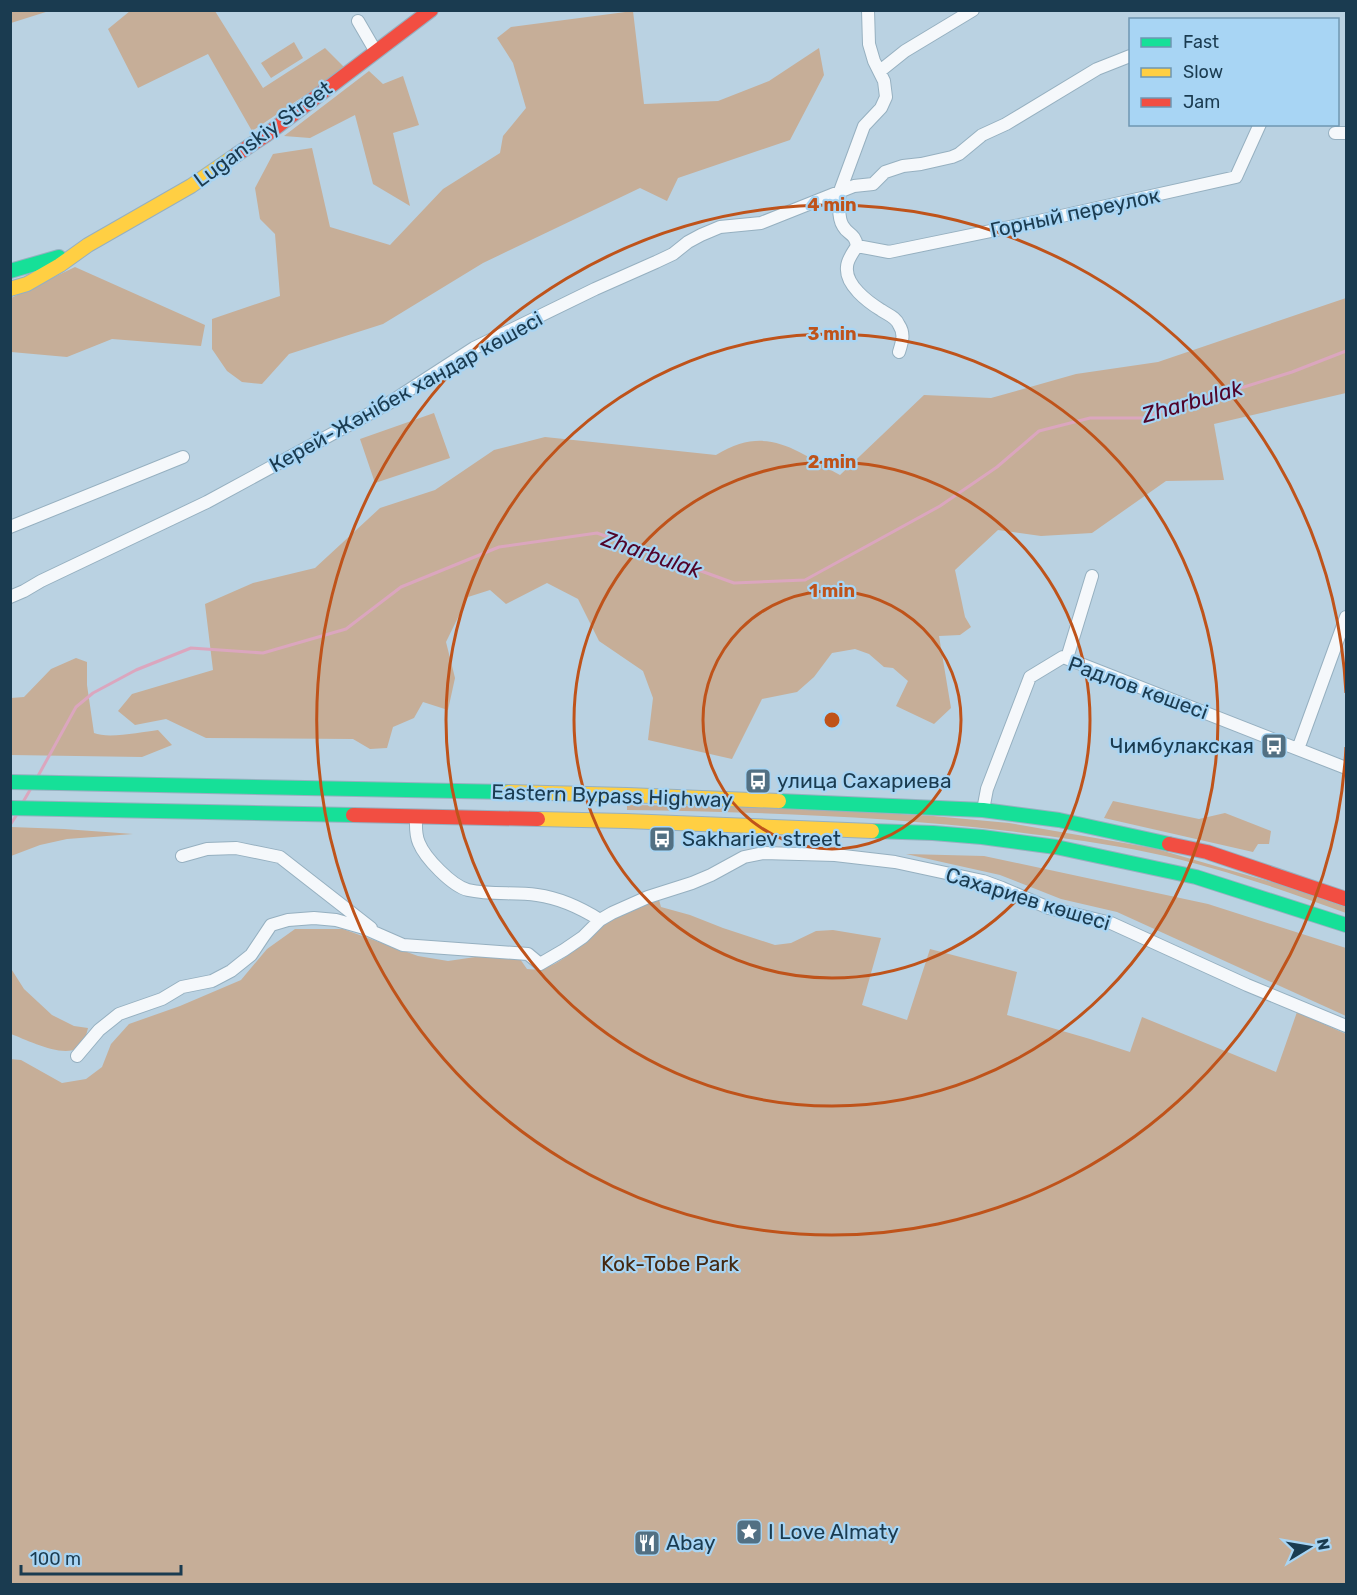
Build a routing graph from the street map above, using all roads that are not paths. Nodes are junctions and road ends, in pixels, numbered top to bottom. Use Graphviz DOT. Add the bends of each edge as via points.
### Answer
graph roads {
  1 [pos="431,10"];
  2 [pos="868,10"];
  3 [pos="973,10"];
  4 [pos="358,21"];
  5 [pos="376,52"];
  6 [pos="1129,57"];
  7 [pos="880,71"];
  8 [pos="1259,126"];
  9 [pos="840,191"];
  10 [pos="88,245"];
  11 [pos="857,246"];
  12 [pos="10,271"];
  13 [pos="10,289"];
  14 [pos="899,352"];
  15 [pos="183,457"];
  16 [pos="10,527"];
  17 [pos="1092,576"];
  18 [pos="10,597"];
  19 [pos="1347,616"];
  20 [pos="1067,658"];
  21 [pos="1298,749"];
  22 [pos="1347,768"];
  23 [pos="10,782"];
  24 [pos="10,808"];
  25 [pos="983,810"];
  26 [pos="416,816"];
  27 [pos="182,856"];
  28 [pos="1347,899"];
  29 [pos="600,920"];
  30 [pos="1347,925"];
  31 [pos="378,934"];
  32 [pos="1347,1026"];
  33 [pos="77,1056"];
  1 -- 5 [label="main road, Luganskiy Street"];
  2 -- 7 [label="street" via="869,44"];
  3 -- 7 [label="street" via="905,51"];
  4 -- 5 [label="street"];
  5 -- 10 [label="main road, Luganskiy Street" via="191,186"];
  6 -- 9 [label="street" via="1097,69 982,135 959,154 903,166 885,172 873,184"];
  7 -- 9 [label="street" via="886,97 864,126"];
  8 -- 11 [label="street, Горный переулок" via="1236,177 889,252"];
  9 -- 11 [label="street" via="843,226"];
  9 -- 18 [label="street, Керей-Жәнібек хандар көшесі" via="760,223 720,227 701,235 673,254 474,348 389,403 207,502"];
  10 -- 12 [label="main road, Luganskiy Street"];
  10 -- 13 [label="main road, Luganskiy Street" via="27,284"];
  11 -- 14 [label="street" via="846,269 856,291 896,319 903,339"];
  15 -- 16 [label="street"];
  17 -- 20 [label="street"];
  19 -- 21 [label="street"];
  20 -- 21 [label="street, Радлов көшесі"];
  20 -- 25 [label="street, Радлов көшесі" via="1062,657 1030,677 987,789"];
  21 -- 22 [label="street, Радлов көшесі"];
  23 -- 25 [label="main road, Eastern Bypass Highway" via="565,794"];
  24 -- 26 [label="main road, Eastern Bypass Highway"];
  25 -- 28 [label="main road, Eastern Bypass Highway" via="1059,820 1207,852"];
  26 -- 29 [label="street" via="422,850 456,885 468,890 553,898"];
  26 -- 30 [label="main road, Eastern Bypass Highway" via="636,821 982,837 1056,847 1196,878"];
  27 -- 31 [label="street" via="207,849 236,848 279,857"];
  29 -- 31 [label="street, Сахариев көшесі" via="583,937 540,964 528,954 403,945"];
  29 -- 32 [label="street, Сахариев көшесі" via="648,897 711,875 744,857 763,853 894,862 982,881 1049,908 1111,923"];
  31 -- 33 [label="street, Сахариев көшесі" via="336,920 314,918 271,925 251,955 231,971 119,1014"];
}
